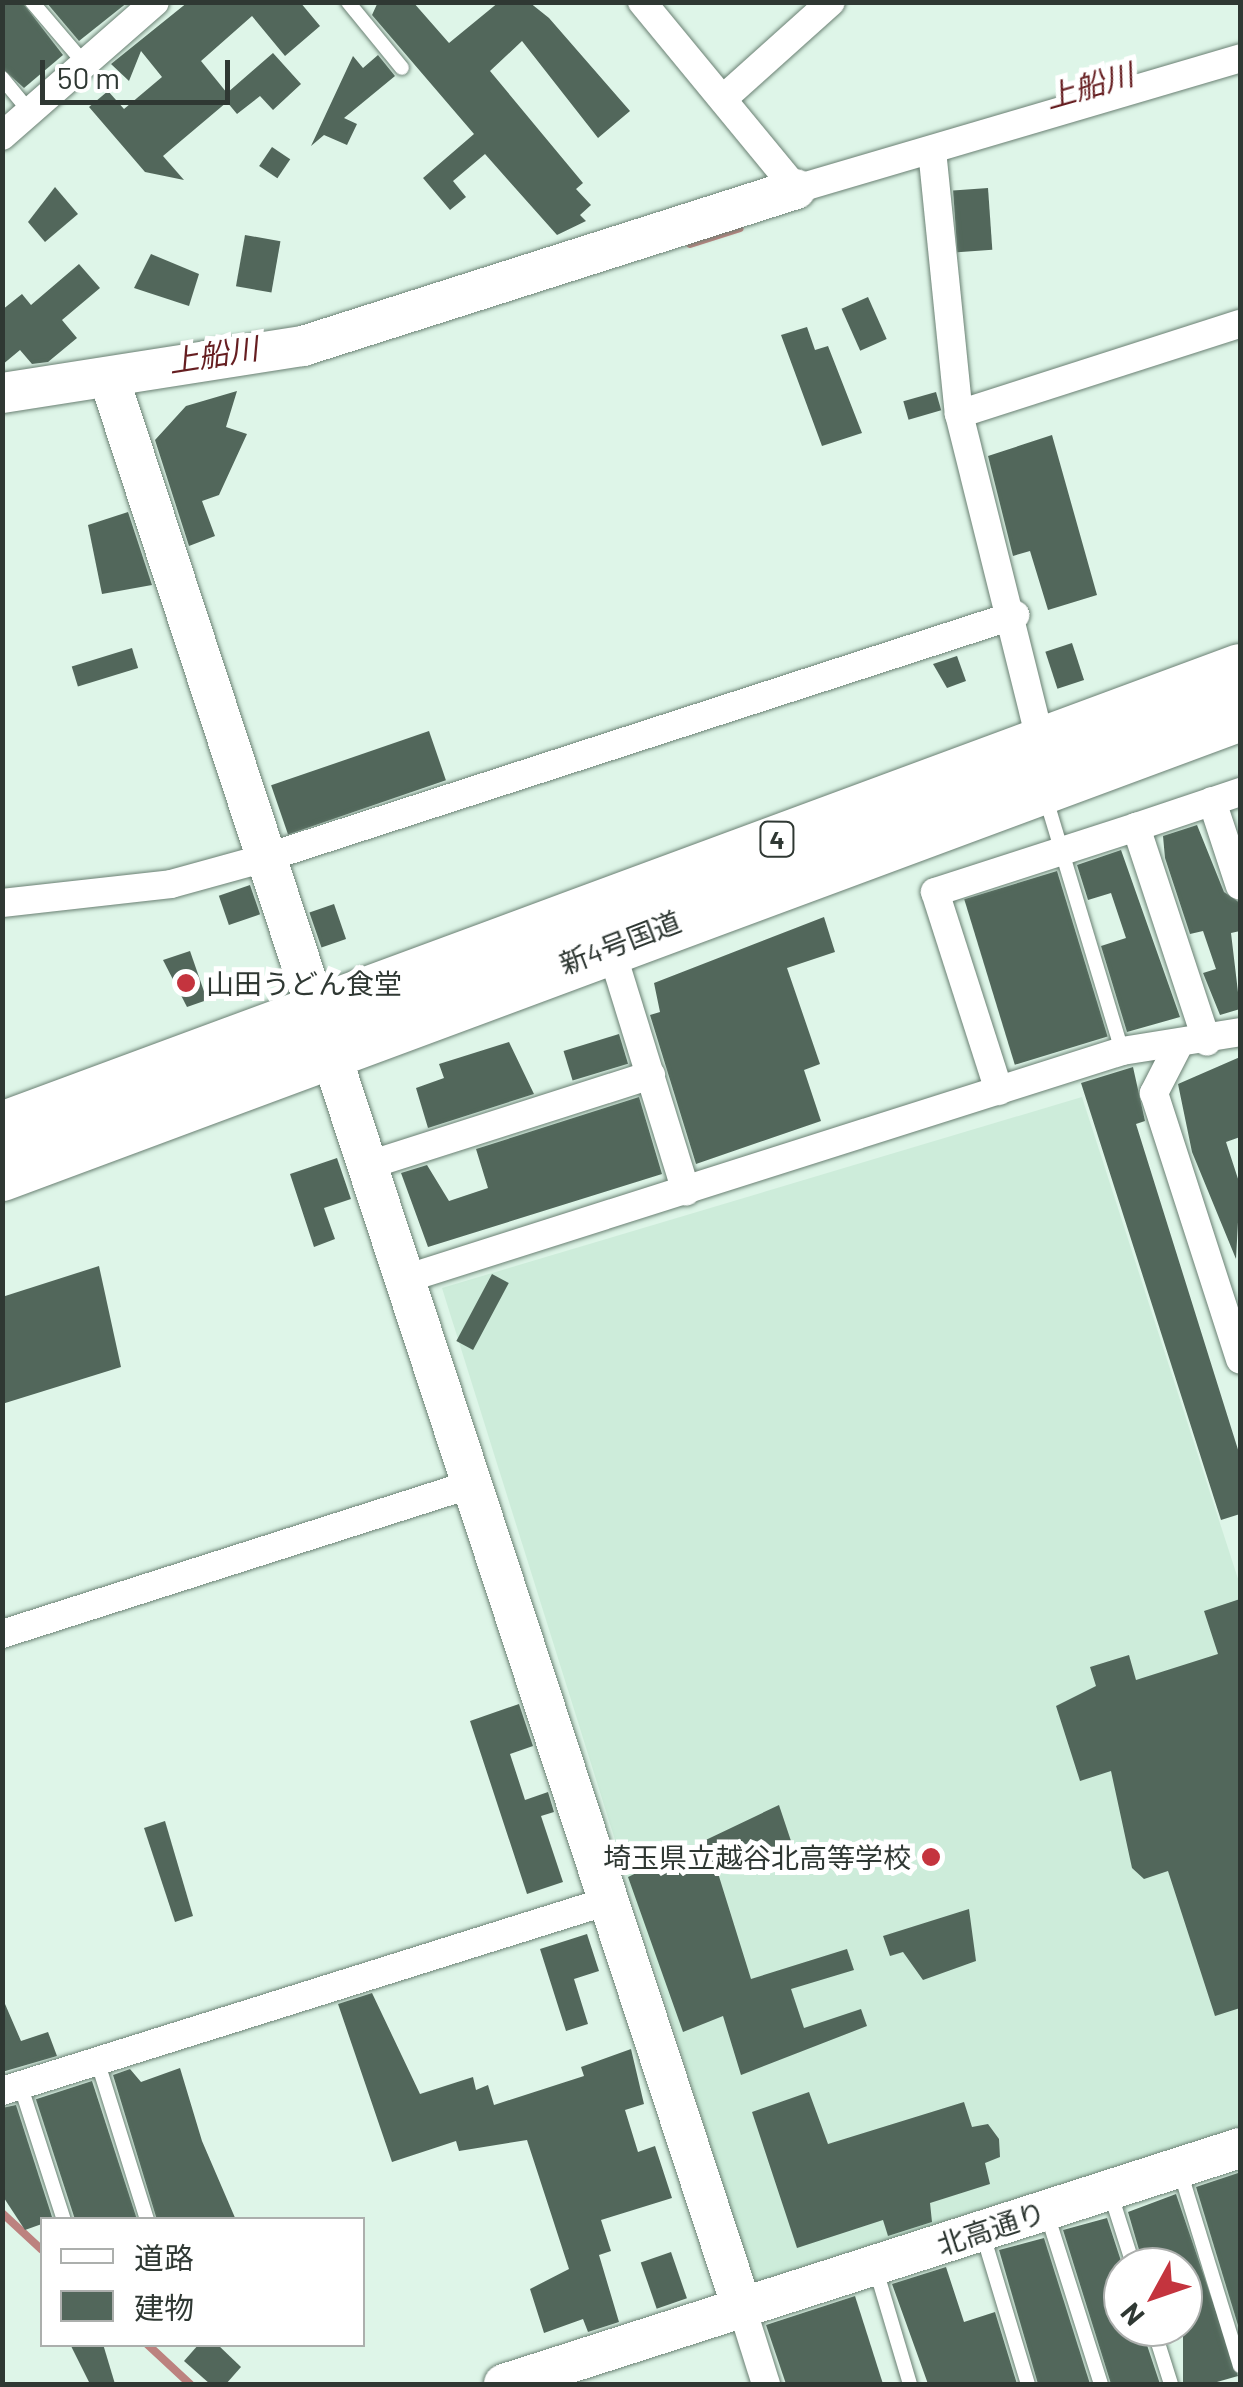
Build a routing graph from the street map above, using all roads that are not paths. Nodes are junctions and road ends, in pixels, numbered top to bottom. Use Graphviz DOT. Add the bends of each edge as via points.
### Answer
graph roads {
  1 [pos="32,2"];
  2 [pos="156,2"];
  3 [pos="348,2"];
  4 [pos="642,2"];
  5 [pos="831,2"];
  6 [pos="1240,58"];
  7 [pos="84,64"];
  8 [pos="402,68"];
  9 [pos="2,78"];
  10 [pos="725,97"];
  11 [pos="30,112"];
  12 [pos="2,136"];
  13 [pos="932,150"];
  14 [pos="796,189"];
  15 [pos="1240,324"];
  16 [pos="2,393"];
  17 [pos="114,394"];
  18 [pos="959,414"];
  19 [pos="1015,616"];
  20 [pos="1240,669"];
  21 [pos="1240,716"];
  22 [pos="1042,764"];
  23 [pos="1240,792"];
  24 [pos="1212,802"];
  25 [pos="1136,826"];
  26 [pos="1056,854"];
  27 [pos="262,858"];
  28 [pos="1240,886"];
  29 [pos="2,903"];
  30 [pos="610,946"];
  31 [pos="323,1030"];
  32 [pos="1240,1032"];
  33 [pos="1207,1042"];
  34 [pos="1178,1048"];
  35 [pos="1122,1051"];
  36 [pos="651,1075"];
  37 [pos="999,1091"];
  38 [pos="2,1127"];
  39 [pos="372,1164"];
  40 [pos="2,1176"];
  41 [pos="686,1190"];
  42 [pos="411,1277"];
  43 [pos="1240,1360"];
  44 [pos="474,1483"];
  45 [pos="2,1634"];
  46 [pos="608,1901"];
  47 [pos="96,2059"];
  48 [pos="11,2088"];
  49 [pos="1240,2148"];
  50 [pos="1179,2168"];
  51 [pos="1109,2190"];
  52 [pos="1046,2210"];
  53 [pos="63,2217"];
  54 [pos="146,2217"];
  55 [pos="982,2231"];
  56 [pos="1128,2247"];
  57 [pos="874,2265"];
  58 [pos="742,2308"];
  59 [pos="1159,2347"];
  60 [pos="1240,2366"];
  61 [pos="504,2384"];
  62 [pos="766,2384"];
  63 [pos="910,2384"];
  64 [pos="1028,2384"];
  65 [pos="1101,2384"];
  66 [pos="1171,2384"];
  1 -- 7 [label="lane"];
  2 -- 7 [label="street"];
  3 -- 8 [label="lane"];
  4 -- 10 [label="street"];
  5 -- 10 [label="street"];
  6 -- 13 [label="street"];
  7 -- 11 [label="street"];
  9 -- 11 [label="lane"];
  10 -- 14 [label="street"];
  11 -- 12 [label="street"];
  13 -- 14 [label="street"];
  13 -- 18 [label="street"];
  14 -- 17 [label="street" via="303,346"];
  15 -- 18 [label="street"];
  16 -- 17 [label="street"];
  17 -- 27 [label="street"];
  18 -- 19 [label="street"];
  19 -- 22 [label="street"];
  19 -- 27 [label="street"];
  20 -- 22 [label="highway, 新4号国道 / 4"];
  21 -- 22 [label="highway, 新4号国道 / 4"];
  22 -- 26 [label="lane"];
  22 -- 30 [label="highway, 新4号国道 / 4"];
  22 -- 31 [label="highway, 新4号国道 / 4"];
  23 -- 24 [label="street"];
  24 -- 25 [label="street"];
  24 -- 28 [label="street"];
  25 -- 26 [label="street"];
  25 -- 33 [label="street"];
  26 -- 35 [label="lane"];
  26 -- 37 [label="street" via="935,892"];
  27 -- 29 [label="street" via="171,884"];
  27 -- 31 [label="street"];
  30 -- 31 [label="highway, 新4号国道 / 4"];
  30 -- 36 [label="street"];
  31 -- 38 [label="highway, 新4号国道 / 4"];
  31 -- 39 [label="street"];
  31 -- 40 [label="highway, 新4号国道 / 4"];
  32 -- 33 [label="street"];
  33 -- 34 [label="street"];
  34 -- 35 [label="street"];
  34 -- 43 [label="street" via="1154,1093"];
  35 -- 37 [label="street"];
  36 -- 39 [label="street"];
  36 -- 41 [label="street"];
  37 -- 41 [label="street"];
  39 -- 42 [label="street"];
  41 -- 42 [label="street"];
  42 -- 44 [label="street"];
  44 -- 45 [label="street"];
  44 -- 46 [label="street"];
  46 -- 47 [label="street"];
  46 -- 58 [label="street"];
  47 -- 48 [label="street"];
  47 -- 54 [label="lane"];
  48 -- 53 [label="lane"];
  49 -- 50 [label="street, 北高通り"];
  50 -- 51 [label="street, 北高通り"];
  50 -- 60 [label="lane"];
  51 -- 52 [label="street, 北高通り"];
  51 -- 56 [label="lane"];
  52 -- 55 [label="street, 北高通り"];
  52 -- 65 [label="lane"];
  55 -- 57 [label="street, 北高通り"];
  55 -- 64 [label="lane"];
  57 -- 58 [label="street, 北高通り"];
  57 -- 63 [label="lane"];
  58 -- 61 [label="street, 北高通り"];
  58 -- 62 [label="street"];
  59 -- 66 [label="lane"];
}
